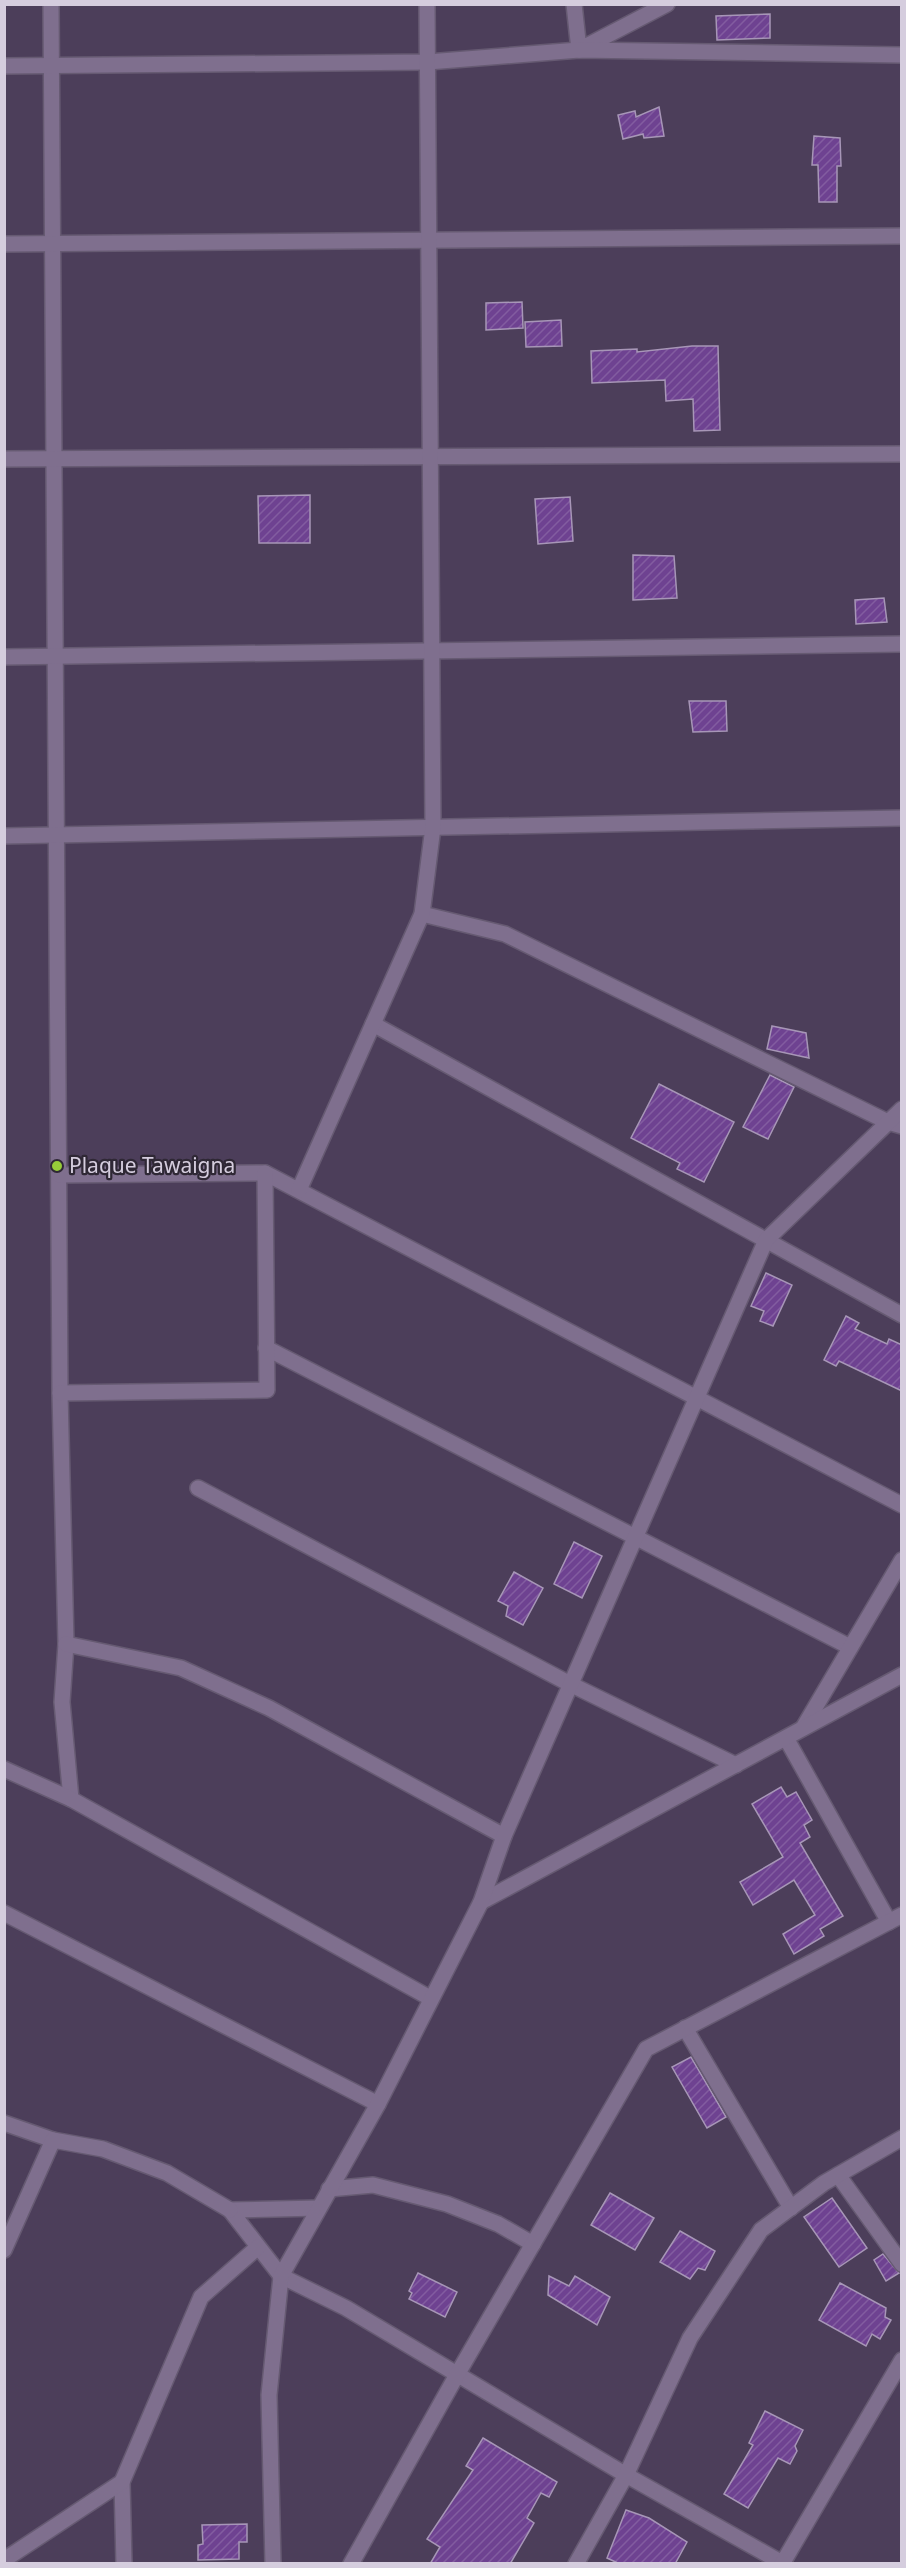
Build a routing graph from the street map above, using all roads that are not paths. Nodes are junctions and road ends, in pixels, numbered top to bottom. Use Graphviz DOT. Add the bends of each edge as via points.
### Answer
graph roads {
  1 [pos="51,4"];
  2 [pos="427,4"];
  3 [pos="574,4"];
  4 [pos="667,4"];
  5 [pos="579,50"];
  6 [pos="902,55"];
  7 [pos="428,62"];
  8 [pos="52,65"];
  9 [pos="4,66"];
  10 [pos="902,236"];
  11 [pos="429,240"];
  12 [pos="4,244"];
  13 [pos="53,244"];
  14 [pos="902,454"];
  15 [pos="430,456"];
  16 [pos="54,458"];
  17 [pos="4,459"];
  18 [pos="902,644"];
  19 [pos="432,651"];
  20 [pos="4,657"];
  21 [pos="55,657"];
  22 [pos="902,818"];
  23 [pos="433,827"];
  24 [pos="4,836"];
  25 [pos="56,836"];
  26 [pos="422,914"];
  27 [pos="373,1023"];
  28 [pos="902,1109"];
  29 [pos="895,1124"];
  30 [pos="265,1173"];
  31 [pos="59,1175"];
  32 [pos="299,1190"];
  33 [pos="766,1240"];
  34 [pos="902,1315"];
  35 [pos="266,1348"];
  36 [pos="60,1393"];
  37 [pos="696,1397"];
  38 [pos="198,1488"];
  39 [pos="902,1505"];
  40 [pos="634,1535"];
  41 [pos="902,1560"];
  42 [pos="66,1644"];
  43 [pos="850,1647"];
  44 [pos="902,1675"];
  45 [pos="570,1684"];
  46 [pos="803,1728"];
  47 [pos="786,1738"];
  48 [pos="736,1765"];
  49 [pos="4,1769"];
  50 [pos="71,1799"];
  51 [pos="504,1836"];
  52 [pos="481,1902"];
  53 [pos="4,1913"];
  54 [pos="895,1919"];
  55 [pos="430,1998"];
  56 [pos="685,2028"];
  57 [pos="378,2104"];
  58 [pos="4,2123"];
  59 [pos="902,2138"];
  60 [pos="53,2140"];
  61 [pos="838,2175"];
  62 [pos="329,2189"];
  63 [pos="319,2208"];
  64 [pos="791,2208"];
  65 [pos="230,2210"];
  66 [pos="533,2244"];
  67 [pos="258,2247"];
  68 [pos="4,2250"];
  69 [pos="902,2264"];
  70 [pos="281,2276"];
  71 [pos="902,2360"];
  72 [pos="458,2373"];
  73 [pos="626,2475"];
  74 [pos="122,2482"];
  75 [pos="4,2560"];
  76 [pos="782,2563"];
  77 [pos="124,2564"];
  78 [pos="273,2564"];
  79 [pos="351,2564"];
  80 [pos="576,2564"];
  1 -- 8 [label="street"];
  2 -- 7 [label="street"];
  3 -- 5 [label="street"];
  4 -- 5 [label="street"];
  5 -- 6 [label="street"];
  5 -- 7 [label="street"];
  7 -- 8 [label="street"];
  7 -- 11 [label="street"];
  8 -- 9 [label="street"];
  8 -- 13 [label="street"];
  10 -- 11 [label="street"];
  11 -- 13 [label="street"];
  11 -- 15 [label="street"];
  12 -- 13 [label="street"];
  13 -- 16 [label="street"];
  14 -- 15 [label="street"];
  15 -- 16 [label="street"];
  15 -- 19 [label="street"];
  16 -- 17 [label="street"];
  16 -- 21 [label="street"];
  18 -- 19 [label="street"];
  19 -- 21 [label="street"];
  19 -- 23 [label="street"];
  20 -- 21 [label="street"];
  21 -- 25 [label="street"];
  22 -- 23 [label="street"];
  23 -- 25 [label="street"];
  23 -- 26 [label="street"];
  24 -- 25 [label="street"];
  25 -- 31 [label="street"];
  26 -- 27 [label="street"];
  26 -- 29 [label="street" via="505,934"];
  27 -- 32 [label="street"];
  27 -- 33 [label="street"];
  28 -- 29 [label="street"];
  29 -- 33 [label="street"];
  30 -- 31 [label="street"];
  30 -- 32 [label="street"];
  30 -- 35 [label="street"];
  31 -- 36 [label="street"];
  32 -- 37 [label="street"];
  33 -- 34 [label="street"];
  33 -- 37 [label="street"];
  35 -- 36 [label="street" via="267,1390"];
  35 -- 40 [label="street"];
  36 -- 42 [label="street"];
  37 -- 39 [label="street"];
  37 -- 40 [label="street"];
  38 -- 45 [label="street"];
  40 -- 43 [label="street"];
  40 -- 45 [label="street"];
  41 -- 43 [label="street"];
  42 -- 50 [label="street" via="62,1702"];
  42 -- 51 [label="street" via="181,1668 269,1708"];
  43 -- 46 [label="street"];
  44 -- 46 [label="street"];
  45 -- 48 [label="street"];
  45 -- 51 [label="street"];
  46 -- 47 [label="street"];
  47 -- 48 [label="street"];
  47 -- 54 [label="street"];
  48 -- 52 [label="street"];
  49 -- 50 [label="street"];
  50 -- 55 [label="street"];
  51 -- 52 [label="street"];
  52 -- 55 [label="street"];
  53 -- 57 [label="street"];
  54 -- 56 [label="street"];
  55 -- 57 [label="street"];
  56 -- 64 [label="street"];
  56 -- 66 [label="street" via="646,2049"];
  57 -- 62 [label="street"];
  58 -- 60 [label="street"];
  59 -- 61 [label="street"];
  60 -- 65 [label="street" via="104,2149 167,2173"];
  60 -- 68 [label="street"];
  61 -- 64 [label="street"];
  61 -- 69 [label="street"];
  62 -- 63 [label="street"];
  62 -- 66 [label="street" via="373,2185 498,2224"];
  63 -- 65 [label="street"];
  63 -- 70 [label="street"];
  64 -- 73 [label="street" via="761,2230 690,2338"];
  65 -- 67 [label="street"];
  66 -- 72 [label="street"];
  67 -- 70 [label="street"];
  67 -- 74 [label="street" via="201,2297"];
  70 -- 72 [label="street" via="346,2308"];
  70 -- 78 [label="street" via="269,2395"];
  71 -- 76 [label="street"];
  72 -- 73 [label="street"];
  72 -- 79 [label="street"];
  73 -- 76 [label="street"];
  73 -- 80 [label="street"];
  74 -- 75 [label="street"];
  74 -- 77 [label="street"];
}
